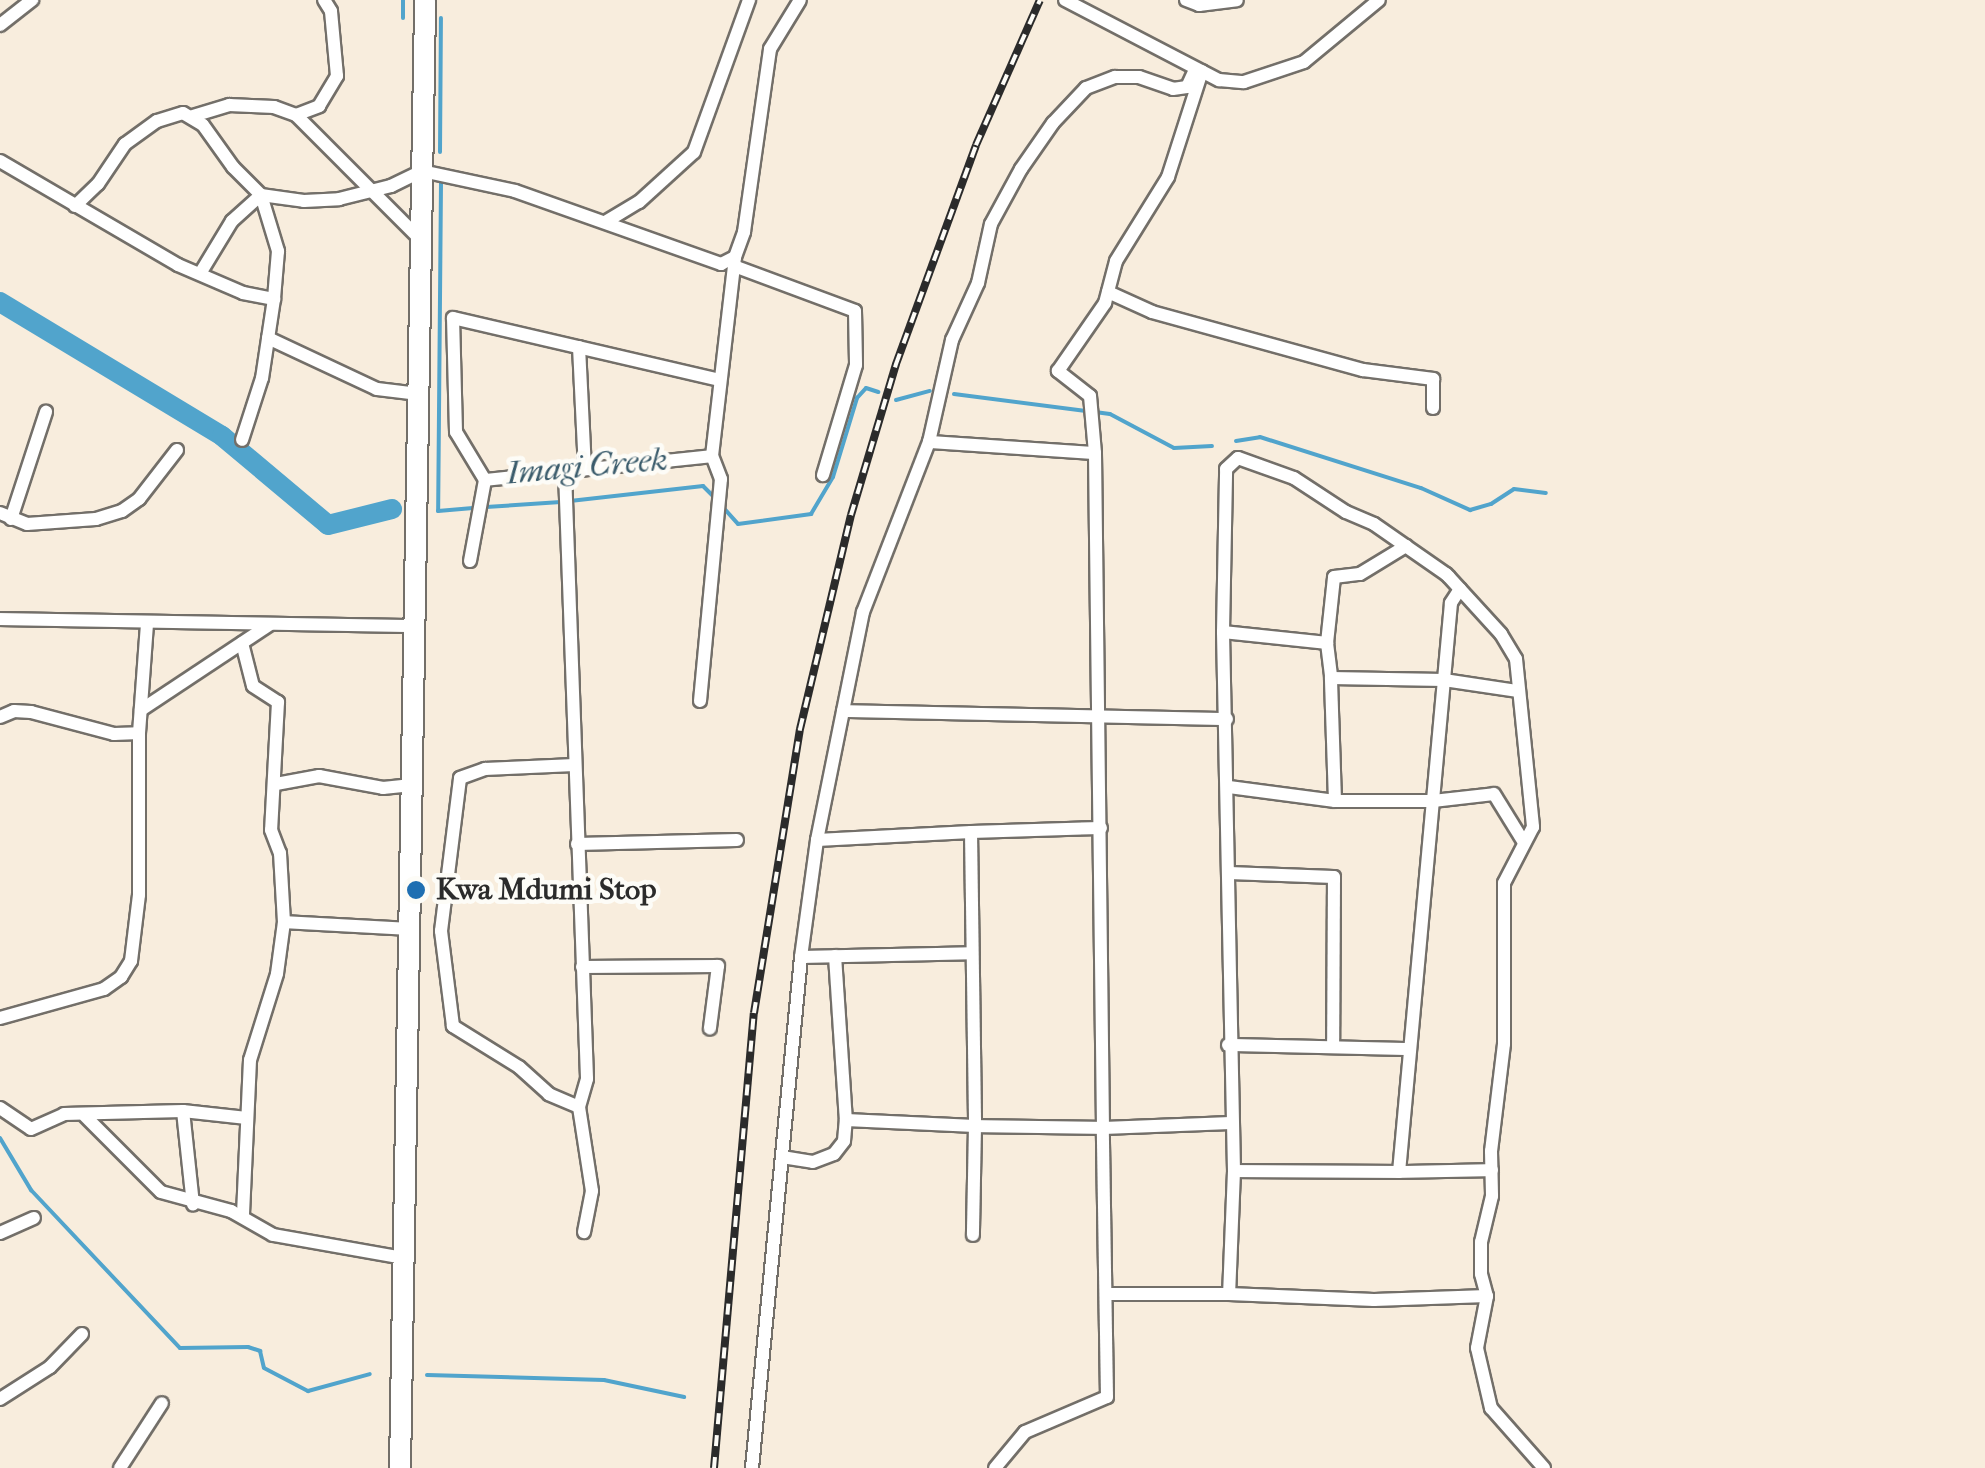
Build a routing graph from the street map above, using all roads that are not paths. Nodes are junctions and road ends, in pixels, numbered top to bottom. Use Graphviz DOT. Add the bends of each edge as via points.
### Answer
graph roads {
  1 [pos="32,0"];
  2 [pos="324,0"];
  3 [pos="425,0"];
  4 [pos="749,0"];
  5 [pos="800,0"];
  6 [pos="1065,0"];
  7 [pos="1186,0"];
  8 [pos="1237,0"];
  9 [pos="1378,0"];
  10 [pos="0,25"];
  11 [pos="1198,69"];
  12 [pos="296,115"];
  13 [pos="192,116"];
  14 [pos="0,160"];
  15 [pos="422,172"];
  16 [pos="373,190"];
  17 [pos="261,195"];
  18 [pos="75,206"];
  19 [pos="607,220"];
  20 [pos="421,240"];
  21 [pos="734,262"];
  22 [pos="201,272"];
  23 [pos="1108,292"];
  24 [pos="274,299"];
  25 [pos="268,338"];
  26 [pos="580,348"];
  27 [pos="720,380"];
  28 [pos="419,394"];
  29 [pos="1433,408"];
  30 [pos="46,412"];
  31 [pos="242,440"];
  32 [pos="929,442"];
  33 [pos="177,450"];
  34 [pos="1095,453"];
  35 [pos="712,456"];
  36 [pos="586,470"];
  37 [pos="565,472"];
  38 [pos="823,475"];
  39 [pos="485,480"];
  40 [pos="5,516"];
  41 [pos="1406,546"];
  42 [pos="470,561"];
  43 [pos="1460,590"];
  44 [pos="0,619"];
  45 [pos="147,623"];
  46 [pos="269,624"];
  47 [pos="415,626"];
  48 [pos="1224,632"];
  49 [pos="1327,642"];
  50 [pos="242,643"];
  51 [pos="1330,678"];
  52 [pos="1444,680"];
  53 [pos="1518,692"];
  54 [pos="700,701"];
  55 [pos="141,710"];
  56 [pos="843,711"];
  57 [pos="0,716"];
  58 [pos="1100,718"];
  59 [pos="1227,720"];
  60 [pos="139,733"];
  61 [pos="574,765"];
  62 [pos="276,784"];
  63 [pos="412,785"];
  64 [pos="1229,787"];
  65 [pos="1335,800"];
  66 [pos="1433,801"];
  67 [pos="1102,828"];
  68 [pos="971,832"];
  69 [pos="737,840"];
  70 [pos="817,840"];
  71 [pos="1523,841"];
  72 [pos="577,844"];
  73 [pos="1229,873"];
  74 [pos="284,922"];
  75 [pos="410,926"];
  76 [pos="441,930"];
  77 [pos="971,953"];
  78 [pos="836,956"];
  79 [pos="802,958"];
  80 [pos="582,966"];
  81 [pos="0,1018"];
  82 [pos="710,1028"];
  83 [pos="1228,1045"];
  84 [pos="1333,1047"];
  85 [pos="1410,1049"];
  86 [pos="579,1107"];
  87 [pos="0,1108"];
  88 [pos="183,1111"];
  89 [pos="85,1116"];
  90 [pos="247,1118"];
  91 [pos="846,1120"];
  92 [pos="1232,1123"];
  93 [pos="975,1126"];
  94 [pos="1104,1128"];
  95 [pos="782,1157"];
  96 [pos="1492,1170"];
  97 [pos="1234,1171"];
  98 [pos="1399,1172"];
  99 [pos="193,1204"];
  100 [pos="243,1217"];
  101 [pos="34,1218"];
  102 [pos="584,1232"];
  103 [pos="0,1233"];
  104 [pos="973,1235"];
  105 [pos="404,1258"];
  106 [pos="1106,1294"];
  107 [pos="1230,1294"];
  108 [pos="1487,1296"];
  109 [pos="82,1334"];
  110 [pos="0,1398"];
  111 [pos="162,1403"];
  112 [pos="120,1468"];
  113 [pos="400,1468"];
  114 [pos="752,1468"];
  115 [pos="995,1468"];
  116 [pos="1544,1468"];
  1 -- 10 [label="street"];
  2 -- 12 [label="street" via="331,11 337,76 319,106"];
  3 -- 15 [label="highway"];
  4 -- 19 [label="street" via="694,152 639,202"];
  5 -- 21 [label="street" via="770,49"];
  6 -- 11 [label="street"];
  7 -- 8 [label="street"];
  9 -- 11 [label="street" via="1291,67 1244,82"];
  11 -- 23 [label="street" via="1168,177 1116,261"];
  11 -- 32 [label="street" via="1187,87 1174,89 1115,76 1086,88 1053,123 991,224 978,283 952,340"];
  12 -- 13 [label="street" via="253,104"];
  12 -- 16 [label="street"];
  13 -- 17 [label="street"];
  13 -- 18 [label="street" via="167,116 125,144"];
  14 -- 18 [label="street"];
  15 -- 16 [label="street"];
  15 -- 19 [label="street" via="515,190"];
  15 -- 20 [label="highway"];
  16 -- 17 [label="street" via="320,202"];
  16 -- 20 [label="street"];
  17 -- 22 [label="street" via="232,221"];
  17 -- 24 [label="street" via="278,251"];
  18 -- 22 [label="street" via="178,266"];
  19 -- 21 [label="street" via="721,264"];
  20 -- 28 [label="highway"];
  21 -- 27 [label="street"];
  21 -- 38 [label="street" via="854,311 856,365"];
  22 -- 24 [label="street" via="244,294"];
  23 -- 29 [label="street" via="1152,312 1363,370 1433,379"];
  23 -- 34 [label="street" via="1058,371 1090,396"];
  24 -- 25 [label="street"];
  25 -- 28 [label="street" via="377,389"];
  25 -- 31 [label="street"];
  26 -- 27 [label="street"];
  26 -- 36 [label="street"];
  26 -- 39 [label="street" via="453,318 456,432"];
  27 -- 35 [label="street"];
  28 -- 47 [label="highway"];
  30 -- 40 [label="street"];
  32 -- 34 [label="street"];
  32 -- 56 [label="street" via="863,612"];
  33 -- 40 [label="street" via="140,498 122,510 62,524"];
  34 -- 58 [label="street"];
  35 -- 36 [label="street"];
  35 -- 54 [label="street" via="721,479"];
  36 -- 37 [label="street"];
  37 -- 39 [label="street"];
  37 -- 61 [label="street"];
  39 -- 42 [label="street"];
  41 -- 43 [label="street"];
  41 -- 48 [label="street" via="1294,478 1238,458 1226,469"];
  41 -- 49 [label="street" via="1360,574 1334,577"];
  43 -- 52 [label="street" via="1451,603"];
  43 -- 53 [label="street" via="1514,651"];
  44 -- 45 [label="street"];
  45 -- 46 [label="street"];
  45 -- 55 [label="street"];
  46 -- 47 [label="street"];
  46 -- 50 [label="street"];
  47 -- 63 [label="highway"];
  48 -- 49 [label="street"];
  48 -- 59 [label="street"];
  49 -- 51 [label="street"];
  50 -- 55 [label="street"];
  50 -- 62 [label="street" via="253,686 278,702"];
  51 -- 52 [label="street"];
  51 -- 65 [label="street"];
  52 -- 53 [label="street"];
  52 -- 66 [label="street"];
  53 -- 71 [label="street" via="1534,817"];
  55 -- 60 [label="street"];
  56 -- 58 [label="street"];
  56 -- 70 [label="street"];
  57 -- 60 [label="street" via="31,712 114,734"];
  58 -- 59 [label="street"];
  58 -- 67 [label="street"];
  59 -- 64 [label="street"];
  60 -- 81 [label="street" via="138,912 127,968 104,989"];
  61 -- 72 [label="street"];
  61 -- 76 [label="street" via="484,769 460,778"];
  62 -- 63 [label="street" via="328,776 383,788"];
  62 -- 74 [label="street" via="271,830 280,853"];
  63 -- 75 [label="highway"];
  64 -- 65 [label="street"];
  64 -- 73 [label="street"];
  65 -- 66 [label="street"];
  66 -- 71 [label="street" via="1494,794"];
  66 -- 85 [label="street"];
  67 -- 68 [label="street"];
  67 -- 94 [label="street"];
  68 -- 70 [label="street"];
  68 -- 77 [label="street"];
  69 -- 72 [label="street"];
  70 -- 79 [label="street"];
  71 -- 96 [label="street" via="1504,884 1504,1044"];
  72 -- 80 [label="street"];
  73 -- 83 [label="street"];
  73 -- 84 [label="street" via="1334,877"];
  74 -- 75 [label="street"];
  74 -- 90 [label="street" via="250,1060"];
  75 -- 76 [label="street"];
  75 -- 105 [label="highway"];
  76 -- 86 [label="street" via="454,1026 549,1094"];
  77 -- 78 [label="street"];
  77 -- 93 [label="street"];
  78 -- 79 [label="street"];
  78 -- 91 [label="street"];
  79 -- 95 [label="street"];
  80 -- 82 [label="street" via="718,966"];
  80 -- 86 [label="street" via="587,1079"];
  83 -- 84 [label="street"];
  83 -- 92 [label="street"];
  84 -- 85 [label="street"];
  85 -- 98 [label="street"];
  86 -- 102 [label="street" via="592,1191"];
  87 -- 89 [label="street" via="31,1129 64,1114"];
  88 -- 89 [label="street"];
  88 -- 90 [label="street"];
  88 -- 99 [label="street"];
  89 -- 99 [label="street" via="160,1192"];
  90 -- 100 [label="street"];
  91 -- 93 [label="street"];
  91 -- 95 [label="street" via="844,1141 834,1154 813,1162"];
  92 -- 94 [label="street"];
  92 -- 97 [label="street"];
  93 -- 94 [label="street"];
  93 -- 104 [label="street"];
  94 -- 106 [label="street"];
  95 -- 114 [label="street"];
  96 -- 98 [label="street"];
  96 -- 108 [label="street" via="1481,1242"];
  97 -- 98 [label="street"];
  97 -- 107 [label="street"];
  99 -- 100 [label="street"];
  100 -- 105 [label="street" via="273,1235"];
  101 -- 103 [label="street"];
  105 -- 113 [label="highway"];
  106 -- 107 [label="street"];
  106 -- 115 [label="street" via="1107,1397 1025,1432"];
  107 -- 108 [label="street"];
  108 -- 116 [label="street" via="1477,1348 1483,1385 1502,1424"];
  109 -- 110 [label="street" via="50,1367"];
  111 -- 112 [label="street"];
}
